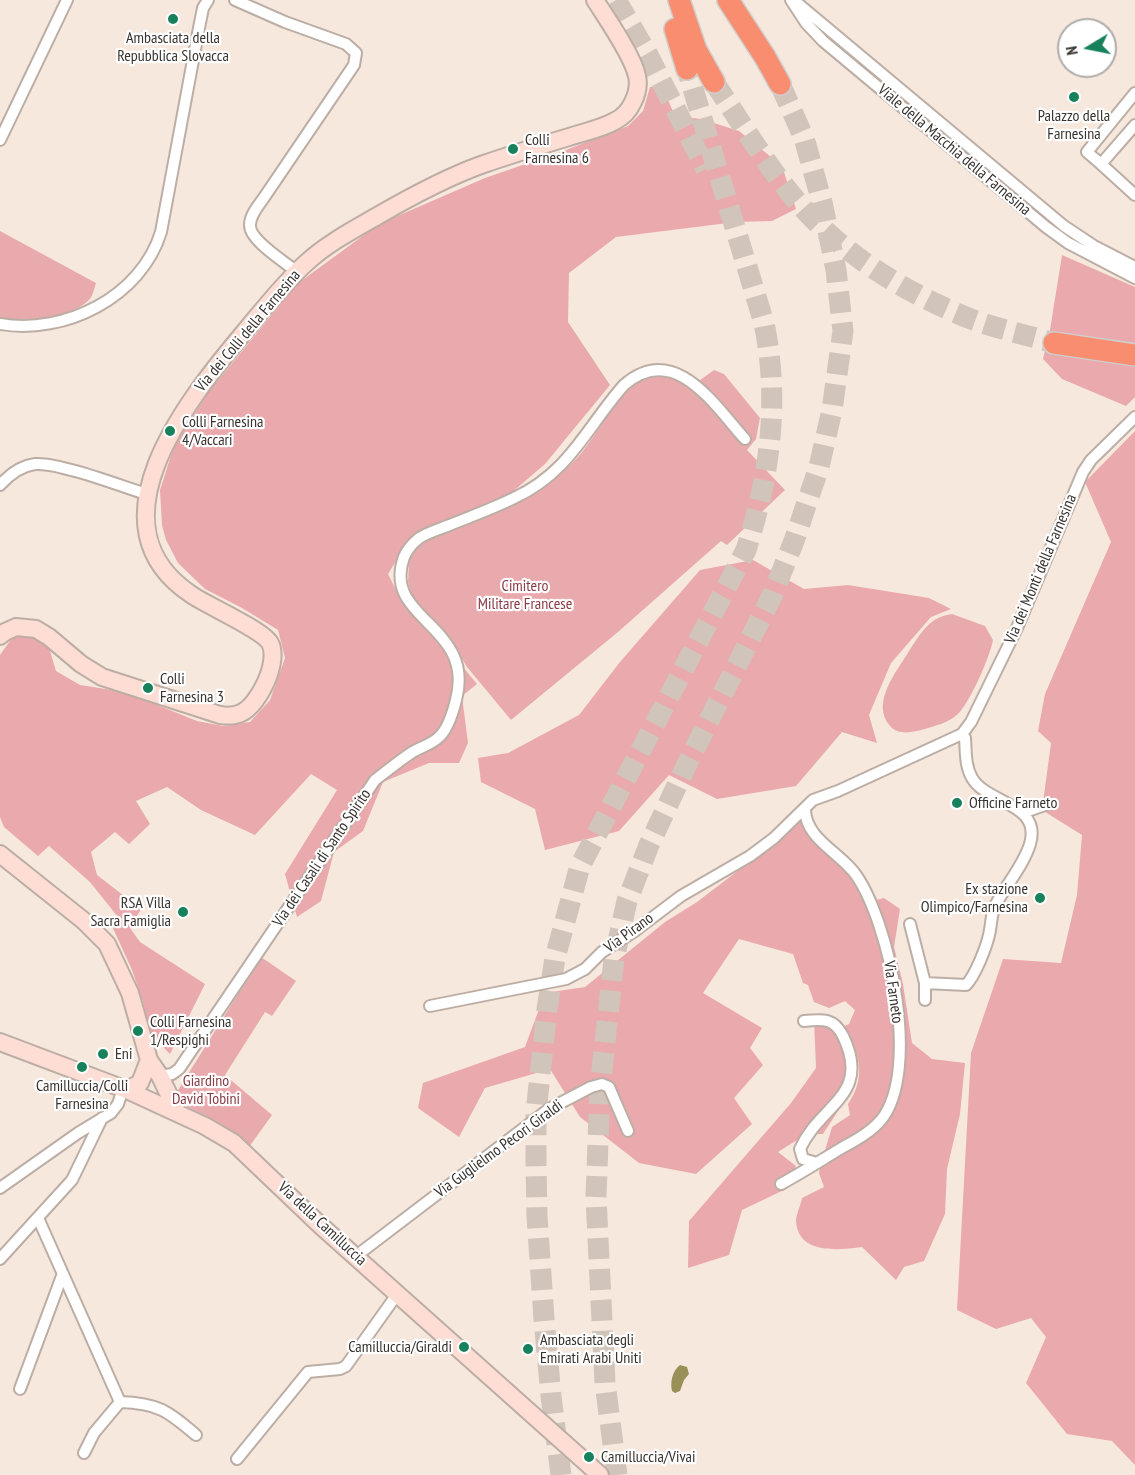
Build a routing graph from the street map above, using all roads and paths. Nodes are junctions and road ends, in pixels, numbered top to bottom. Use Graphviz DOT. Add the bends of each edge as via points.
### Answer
graph roads {
  1 [pos="67,0"];
  2 [pos="208,0"];
  3 [pos="236,0"];
  4 [pos="595,0"];
  5 [pos="666,0"];
  6 [pos="679,0"];
  7 [pos="728,0"];
  8 [pos="741,0"];
  9 [pos="792,0"];
  10 [pos="765,57"];
  11 [pos="687,69"];
  12 [pos="714,82"];
  13 [pos="780,84"];
  14 [pos="1133,101"];
  15 [pos="1135,125"];
  16 [pos="0,140"];
  17 [pos="1101,164"];
  18 [pos="1020,188"];
  19 [pos="1135,195"];
  20 [pos="1046,227"];
  21 [pos="1135,267"];
  22 [pos="297,272"];
  23 [pos="1135,278"];
  24 [pos="0,324"];
  25 [pos="1054,343"];
  26 [pos="1135,355"];
  27 [pos="1135,417"];
  28 [pos="745,439"];
  29 [pos="0,485"];
  30 [pos="146,494"];
  31 [pos="0,636"];
  32 [pos="962,734"];
  33 [pos="1048,804"];
  34 [pos="805,809"];
  35 [pos="1022,813"];
  36 [pos="0,854"];
  37 [pos="910,924"];
  38 [pos="925,983"];
  39 [pos="925,1000"];
  40 [pos="430,1006"];
  41 [pos="804,1021"];
  42 [pos="0,1042"];
  43 [pos="150,1060"];
  44 [pos="160,1076"];
  45 [pos="125,1089"];
  46 [pos="177,1112"];
  47 [pos="102,1118"];
  48 [pos="628,1131"];
  49 [pos="817,1163"];
  50 [pos="781,1184"];
  51 [pos="0,1188"];
  52 [pos="38,1218"];
  53 [pos="356,1256"];
  54 [pos="0,1259"];
  55 [pos="62,1276"];
  56 [pos="398,1293"];
  57 [pos="20,1389"];
  58 [pos="120,1402"];
  59 [pos="196,1435"];
  60 [pos="84,1453"];
  61 [pos="237,1459"];
  62 [pos="600,1475"];
  1 -- 16 [label="street"];
  2 -- 24 [label="street" via="199,28 159,236 142,266 122,291 88,311 32,326"];
  3 -- 22 [label="street" via="346,44 356,53 354,65 250,222 257,239"];
  4 -- 22 [label="street, Via dei Colli della Farnesina" via="638,77 636,95 623,116 437,183 338,238"];
  5 -- 11 [label="highway"];
  6 -- 12 [label="highway" via="696,50"];
  7 -- 10 [label="highway"];
  8 -- 10 [label="highway"];
  9 -- 18 [label="street, Viale della Macchia della Farnesina"];
  9 -- 20 [label="street, Viale della Macchia della Farnesina" via="823,41"];
  10 -- 13 [label="highway"];
  14 -- 17 [label="street" via="1087,152"];
  15 -- 17 [label="street"];
  17 -- 19 [label="street"];
  18 -- 20 [label="street"];
  18 -- 21 [label="street, Viale della Macchia della Farnesina" via="1074,234"];
  20 -- 23 [label="street, Viale della Macchia della Farnesina"];
  22 -- 30 [label="street, Via dei Colli della Farnesina" via="198,391 164,449"];
  25 -- 26 [label="highway"];
  27 -- 32 [label="street, Via dei Monti della Farnesina" via="1083,472 1017,628"];
  28 -- 44 [label="street, Via dei Casali di Santo Spirito" via="688,379 669,371 644,373 624,386 572,454 537,485 426,535 411,546 401,572 404,594 444,639 458,663 459,688 446,728 438,738 375,780 179,1069"];
  29 -- 30 [label="street" via="15,471 43,464"];
  30 -- 31 [label="street, Via dei Colli della Farnesina" via="149,540 167,574 190,594 261,633 270,642 273,659 252,706 237,715 220,715 102,677 36,629 16,627"];
  32 -- 34 [label="street" via="813,800"];
  32 -- 35 [label="street" via="973,780 991,796"];
  33 -- 35 [label="street"];
  34 -- 40 [label="street, Via Pirano" via="750,856 681,896 602,952 585,969 566,979"];
  34 -- 49 [label="street, Via Farneto" via="806,821 814,834 860,880 879,922 892,974 899,1046 896,1088 886,1113 873,1128"];
  35 -- 38 [label="street" via="1031,830 1030,844 995,907 989,937 969,982 963,986"];
  36 -- 43 [label="street" via="107,944 130,993"];
  37 -- 38 [label="street"];
  38 -- 39 [label="street"];
  41 -- 49 [label="street" via="823,1019 835,1024 852,1059 845,1092 809,1131 800,1149 803,1159"];
  42 -- 45 [label="street, Via della Camilluccia"];
  43 -- 44 [label="street"];
  43 -- 45 [label="street" via="140,1083"];
  44 -- 46 [label="street"];
  45 -- 46 [label="street, Via della Camilluccia"];
  45 -- 47 [label="street" via="117,1107"];
  46 -- 53 [label="street, Via della Camilluccia" via="242,1149"];
  47 -- 51 [label="street"];
  47 -- 52 [label="street" via="72,1180"];
  48 -- 53 [label="street, Via Guglielmo Pecori Giraldi" via="609,1087 591,1087 549,1109"];
  49 -- 50 [label="street, Via Farneto"];
  52 -- 54 [label="street"];
  52 -- 55 [label="street"];
  53 -- 56 [label="street, Via della Camilluccia"];
  55 -- 57 [label="street"];
  55 -- 58 [label="street"];
  56 -- 61 [label="street" via="346,1366 308,1372"];
  56 -- 62 [label="street, Via della Camilluccia"];
  58 -- 59 [label="street" via="163,1409"];
  58 -- 60 [label="street" via="94,1433"];
}
